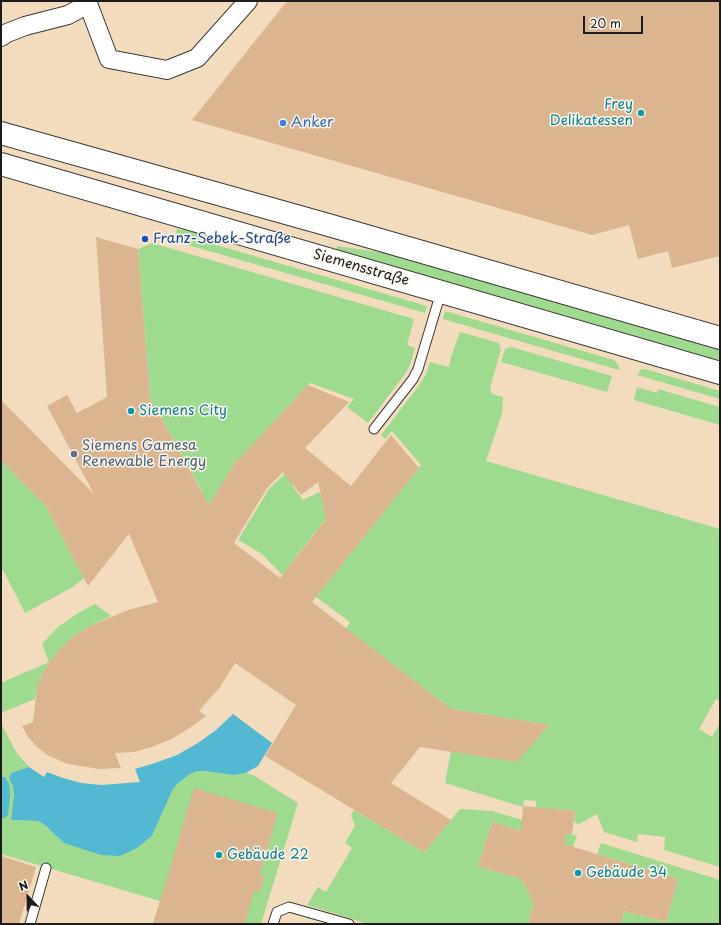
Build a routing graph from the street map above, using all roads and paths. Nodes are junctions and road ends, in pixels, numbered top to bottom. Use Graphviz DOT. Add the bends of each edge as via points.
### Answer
graph roads {
  1 [pos="87,1"];
  2 [pos="248,1"];
  3 [pos="1,37"];
  4 [pos="1,133"];
  5 [pos="1,164"];
  6 [pos="440,292"];
  7 [pos="720,338"];
  8 [pos="720,373"];
  9 [pos="374,429"];
  10 [pos="46,868"];
  11 [pos="30,924"];
  12 [pos="273,924"];
  13 [pos="349,924"];
  1 -- 2 [label="street" via="109,59 167,70 197,58"];
  1 -- 3 [label="street" via="68,16 25,26"];
  4 -- 7 [label="main road"];
  5 -- 6 [label="main road, Siemensstraße"];
  6 -- 8 [label="main road, Siemensstraße"];
  6 -- 9 [label="lane" via="418,369"];
  10 -- 11 [label="lane"];
  12 -- 13 [label="lane" via="277,912 289,907"];
}
